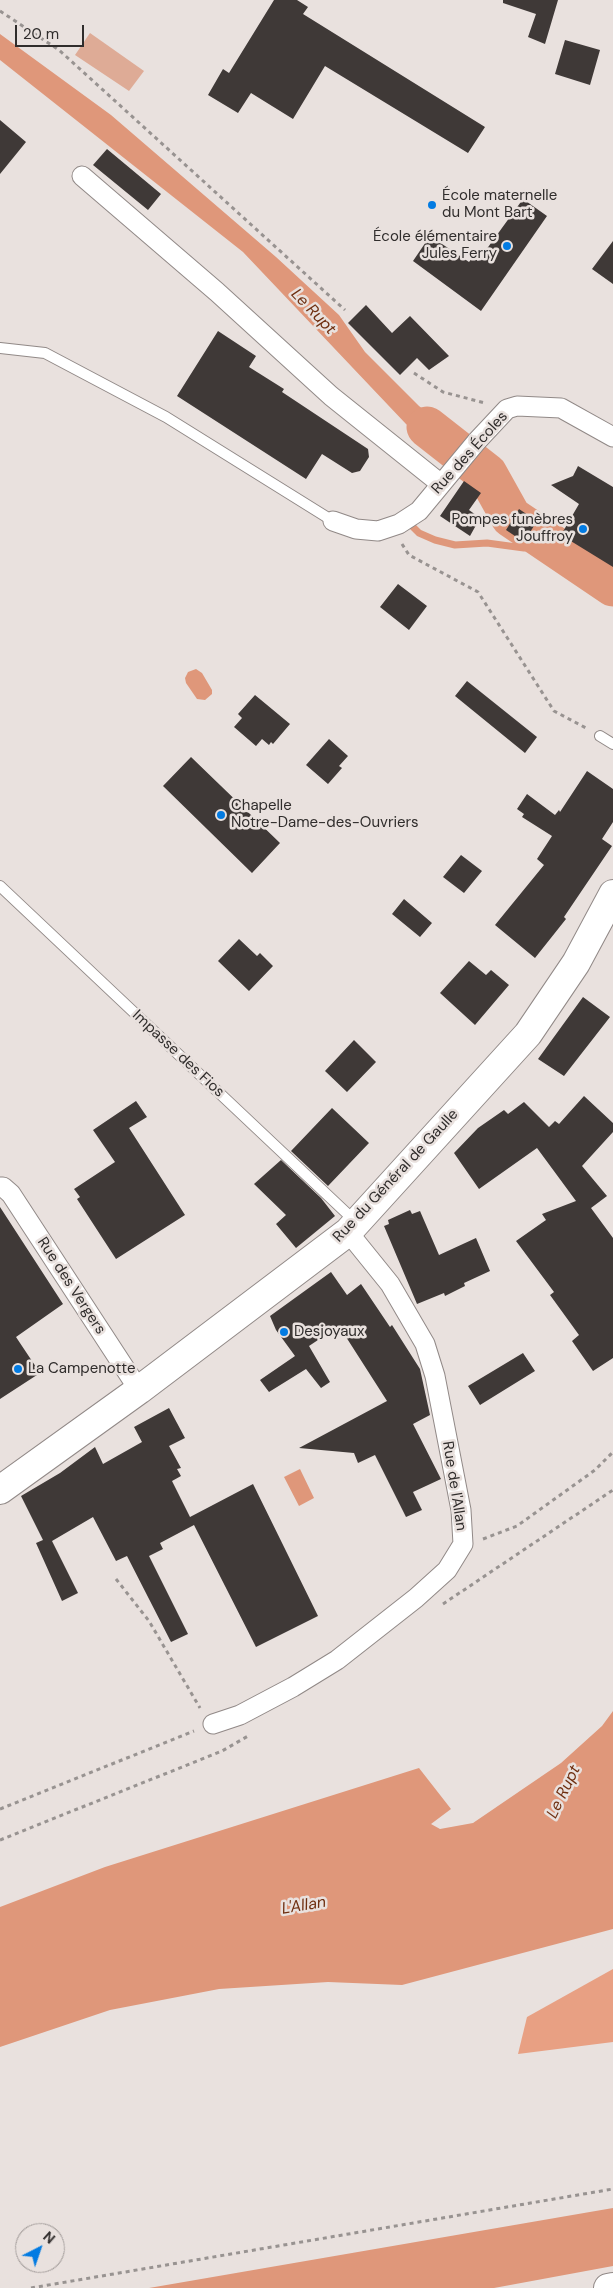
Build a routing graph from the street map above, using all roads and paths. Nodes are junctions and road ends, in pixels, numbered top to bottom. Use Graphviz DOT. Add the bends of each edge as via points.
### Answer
graph roads {
  1 [pos="0,11"];
  2 [pos="82,176"];
  3 [pos="345,310"];
  4 [pos="0,348"];
  5 [pos="414,373"];
  6 [pos="507,409"];
  7 [pos="613,437"];
  8 [pos="441,484"];
  9 [pos="333,521"];
  10 [pos="392,526"];
  11 [pos="600,736"];
  12 [pos="613,744"];
  13 [pos="0,886"];
  14 [pos="613,894"];
  15 [pos="0,1187"];
  16 [pos="352,1227"];
  17 [pos="139,1390"];
  18 [pos="613,1452"];
  19 [pos="0,1490"];
  20 [pos="463,1544"];
  21 [pos="116,1579"];
  22 [pos="213,1724"];
  23 [pos="0,1809"];
  24 [pos="613,2189"];
  25 [pos="613,2287"];
  26 [pos="31,2288"];
  27 [pos="608,2288"];
  1 -- 3 [label="path" via="59,50"];
  2 -- 8 [label="street" via="331,396"];
  4 -- 9 [label="lane" via="45,353 166,417"];
  5 -- 6 [label="path" via="443,392"];
  6 -- 7 [label="street, Rue des Écoles" via="517,406 561,408"];
  6 -- 8 [label="street, Rue des Écoles"];
  8 -- 10 [label="street, Rue des Écoles" via="419,511"];
  9 -- 10 [label="street, Rue des Écoles" via="356,529 378,531"];
  10 -- 11 [label="path" via="409,555 478,592 554,711"];
  11 -- 12 [label="lane"];
  13 -- 16 [label="lane, Impasse des Fios"];
  14 -- 16 [label="main road, Rue du Général de Gaulle" via="576,963 528,1034"];
  15 -- 17 [label="street, Rue des Vergers" via="11,1194"];
  16 -- 17 [label="main road, Rue du Général de Gaulle"];
  16 -- 20 [label="street, Rue de l'Allan" via="425,1344 435,1376 461,1510"];
  17 -- 19 [label="main road, Rue du Général de Gaulle"];
  18 -- 20 [label="path" via="594,1470 516,1526"];
  20 -- 22 [label="street, Rue de l'Allan" via="447,1570 337,1660 294,1687"];
  21 -- 22 [label="path" via="149,1621 196,1705"];
  22 -- 23 [label="path"];
  24 -- 26 [label="path"];
  25 -- 27 [label="main road"];
}
